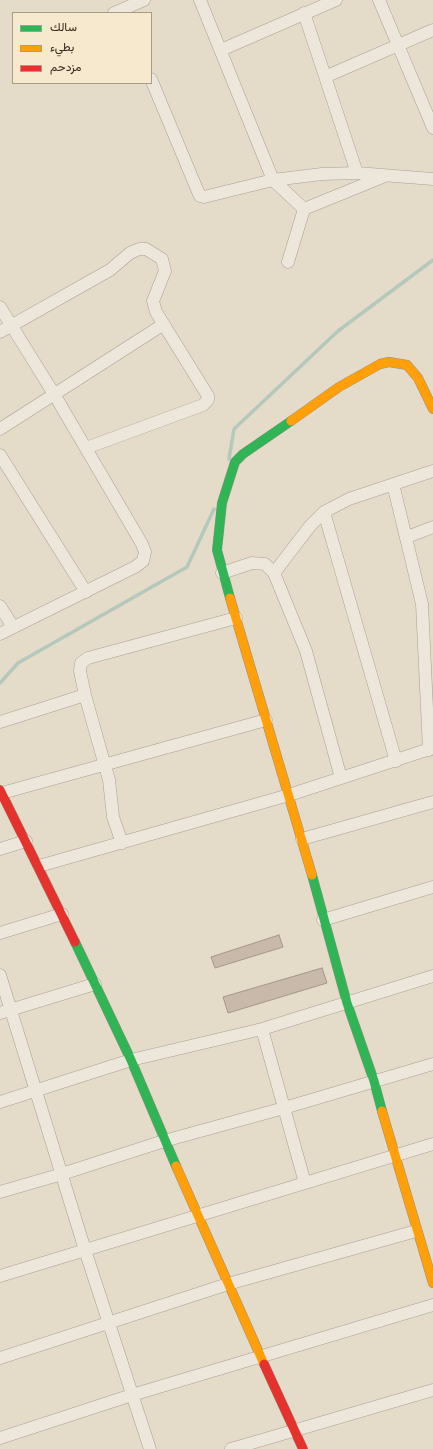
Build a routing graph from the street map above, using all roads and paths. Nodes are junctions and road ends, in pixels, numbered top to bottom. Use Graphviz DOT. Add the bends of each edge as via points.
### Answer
graph roads {
  1 [pos="144,0"];
  2 [pos="200,0"];
  3 [pos="336,0"];
  4 [pos="378,0"];
  5 [pos="120,12"];
  6 [pos="304,13"];
  7 [pos="433,30"];
  8 [pos="399,46"];
  9 [pos="221,50"];
  10 [pos="327,76"];
  11 [pos="152,81"];
  12 [pos="433,128"];
  13 [pos="357,173"];
  14 [pos="388,175"];
  15 [pos="433,179"];
  16 [pos="273,180"];
  17 [pos="304,209"];
  18 [pos="288,262"];
  19 [pos="0,307"];
  20 [pos="164,324"];
  21 [pos="12,325"];
  22 [pos="0,332"];
  23 [pos="54,394"];
  24 [pos="433,409"];
  25 [pos="0,429"];
  26 [pos="86,448"];
  27 [pos="0,455"];
  28 [pos="433,471"];
  29 [pos="394,484"];
  30 [pos="324,512"];
  31 [pos="433,527"];
  32 [pos="407,537"];
  33 [pos="222,573"];
  34 [pos="274,573"];
  35 [pos="86,592"];
  36 [pos="0,606"];
  37 [pos="236,618"];
  38 [pos="13,627"];
  39 [pos="0,634"];
  40 [pos="85,695"];
  41 [pos="266,720"];
  42 [pos="0,722"];
  43 [pos="431,749"];
  44 [pos="396,760"];
  45 [pos="104,764"];
  46 [pos="341,778"];
  47 [pos="1,792"];
  48 [pos="289,795"];
  49 [pos="433,802"];
  50 [pos="302,839"];
  51 [pos="26,841"];
  52 [pos="122,844"];
  53 [pos="0,849"];
  54 [pos="40,866"];
  55 [pos="433,887"];
  56 [pos="62,914"];
  57 [pos="323,920"];
  58 [pos="0,933"];
  59 [pos="0,975"];
  60 [pos="433,976"];
  61 [pos="95,984"];
  62 [pos="347,1004"];
  63 [pos="6,1012"];
  64 [pos="262,1029"];
  65 [pos="131,1060"];
  66 [pos="433,1064"];
  67 [pos="374,1081"];
  68 [pos="36,1091"];
  69 [pos="0,1102"];
  70 [pos="284,1108"];
  71 [pos="164,1141"];
  72 [pos="433,1144"];
  73 [pos="394,1155"];
  74 [pos="62,1174"];
  75 [pos="305,1183"];
  76 [pos="0,1192"];
  77 [pos="197,1217"];
  78 [pos="416,1231"];
  79 [pos="85,1250"];
  80 [pos="0,1276"];
  81 [pos="433,1283"];
  82 [pos="228,1284"];
  83 [pos="433,1305"];
  84 [pos="109,1323"];
  85 [pos="261,1356"];
  86 [pos="0,1358"];
  87 [pos="433,1390"];
  88 [pos="132,1395"];
  89 [pos="294,1430"];
  90 [pos="0,1438"];
  91 [pos="150,1449"];
  92 [pos="231,1449"];
  93 [pos="303,1449"];
  1 -- 5 [label="street"];
  2 -- 9 [label="street"];
  3 -- 6 [label="street"];
  4 -- 8 [label="street"];
  6 -- 9 [label="street"];
  6 -- 10 [label="street"];
  7 -- 8 [label="street"];
  8 -- 10 [label="street"];
  8 -- 12 [label="street"];
  9 -- 16 [label="street"];
  10 -- 13 [label="street"];
  11 -- 16 [label="street" via="200,196"];
  13 -- 14 [label="street"];
  13 -- 16 [label="street"];
  14 -- 15 [label="street"];
  14 -- 17 [label="street"];
  16 -- 17 [label="street"];
  17 -- 18 [label="street"];
  19 -- 21 [label="street"];
  20 -- 21 [label="street" via="156,312 153,301 165,271 162,259 146,249 139,249 130,253 110,270"];
  20 -- 23 [label="street"];
  20 -- 26 [label="street" via="208,396 208,400 203,405"];
  21 -- 22 [label="street"];
  21 -- 23 [label="street"];
  23 -- 25 [label="street"];
  23 -- 26 [label="street"];
  24 -- 33 [label="street" via="418,378 407,365 389,362 380,364 339,387 243,454 235,462 222,503 217,550"];
  26 -- 35 [label="street" via="145,552 142,561 135,567"];
  27 -- 35 [label="street"];
  28 -- 29 [label="street"];
  29 -- 30 [label="street" via="349,499"];
  29 -- 32 [label="street"];
  30 -- 34 [label="street"];
  30 -- 44 [label="street"];
  31 -- 32 [label="street"];
  32 -- 43 [label="street" via="422,604"];
  33 -- 34 [label="street" via="252,562 265,564"];
  33 -- 37 [label="street"];
  34 -- 46 [label="street" via="306,651"];
  35 -- 38 [label="street"];
  36 -- 38 [label="street"];
  37 -- 40 [label="street" via="88,658 81,663 80,671"];
  37 -- 41 [label="street"];
  38 -- 39 [label="street"];
  40 -- 42 [label="street"];
  40 -- 45 [label="street"];
  41 -- 45 [label="street"];
  41 -- 48 [label="street"];
  43 -- 44 [label="street"];
  44 -- 46 [label="street"];
  45 -- 47 [label="street"];
  45 -- 52 [label="street" via="111,790 113,817"];
  46 -- 48 [label="street"];
  47 -- 51 [label="street"];
  48 -- 50 [label="street"];
  48 -- 52 [label="street"];
  49 -- 50 [label="street"];
  50 -- 57 [label="street"];
  51 -- 53 [label="street"];
  51 -- 54 [label="street"];
  52 -- 54 [label="street"];
  54 -- 56 [label="street"];
  55 -- 57 [label="street"];
  56 -- 58 [label="street"];
  56 -- 61 [label="street"];
  57 -- 62 [label="street"];
  59 -- 63 [label="street"];
  60 -- 62 [label="street"];
  61 -- 63 [label="street"];
  61 -- 65 [label="street"];
  62 -- 64 [label="street"];
  62 -- 67 [label="street"];
  63 -- 68 [label="street"];
  64 -- 65 [label="street"];
  64 -- 70 [label="street"];
  65 -- 68 [label="street"];
  65 -- 71 [label="street"];
  66 -- 67 [label="street"];
  67 -- 70 [label="street"];
  67 -- 73 [label="street"];
  68 -- 69 [label="street"];
  68 -- 74 [label="street"];
  70 -- 71 [label="street"];
  70 -- 75 [label="street"];
  71 -- 74 [label="street"];
  71 -- 77 [label="street"];
  72 -- 73 [label="street"];
  73 -- 75 [label="street"];
  73 -- 78 [label="street"];
  74 -- 76 [label="street"];
  74 -- 79 [label="street"];
  75 -- 77 [label="street"];
  77 -- 79 [label="street"];
  77 -- 82 [label="street"];
  78 -- 81 [label="street"];
  78 -- 82 [label="street"];
  79 -- 80 [label="street"];
  79 -- 84 [label="street"];
  82 -- 84 [label="street"];
  82 -- 85 [label="street"];
  83 -- 85 [label="street"];
  84 -- 86 [label="street"];
  84 -- 88 [label="street"];
  85 -- 88 [label="street"];
  85 -- 89 [label="street"];
  87 -- 89 [label="street"];
  88 -- 90 [label="street"];
  88 -- 91 [label="street"];
  89 -- 92 [label="street"];
  89 -- 93 [label="street"];
}
